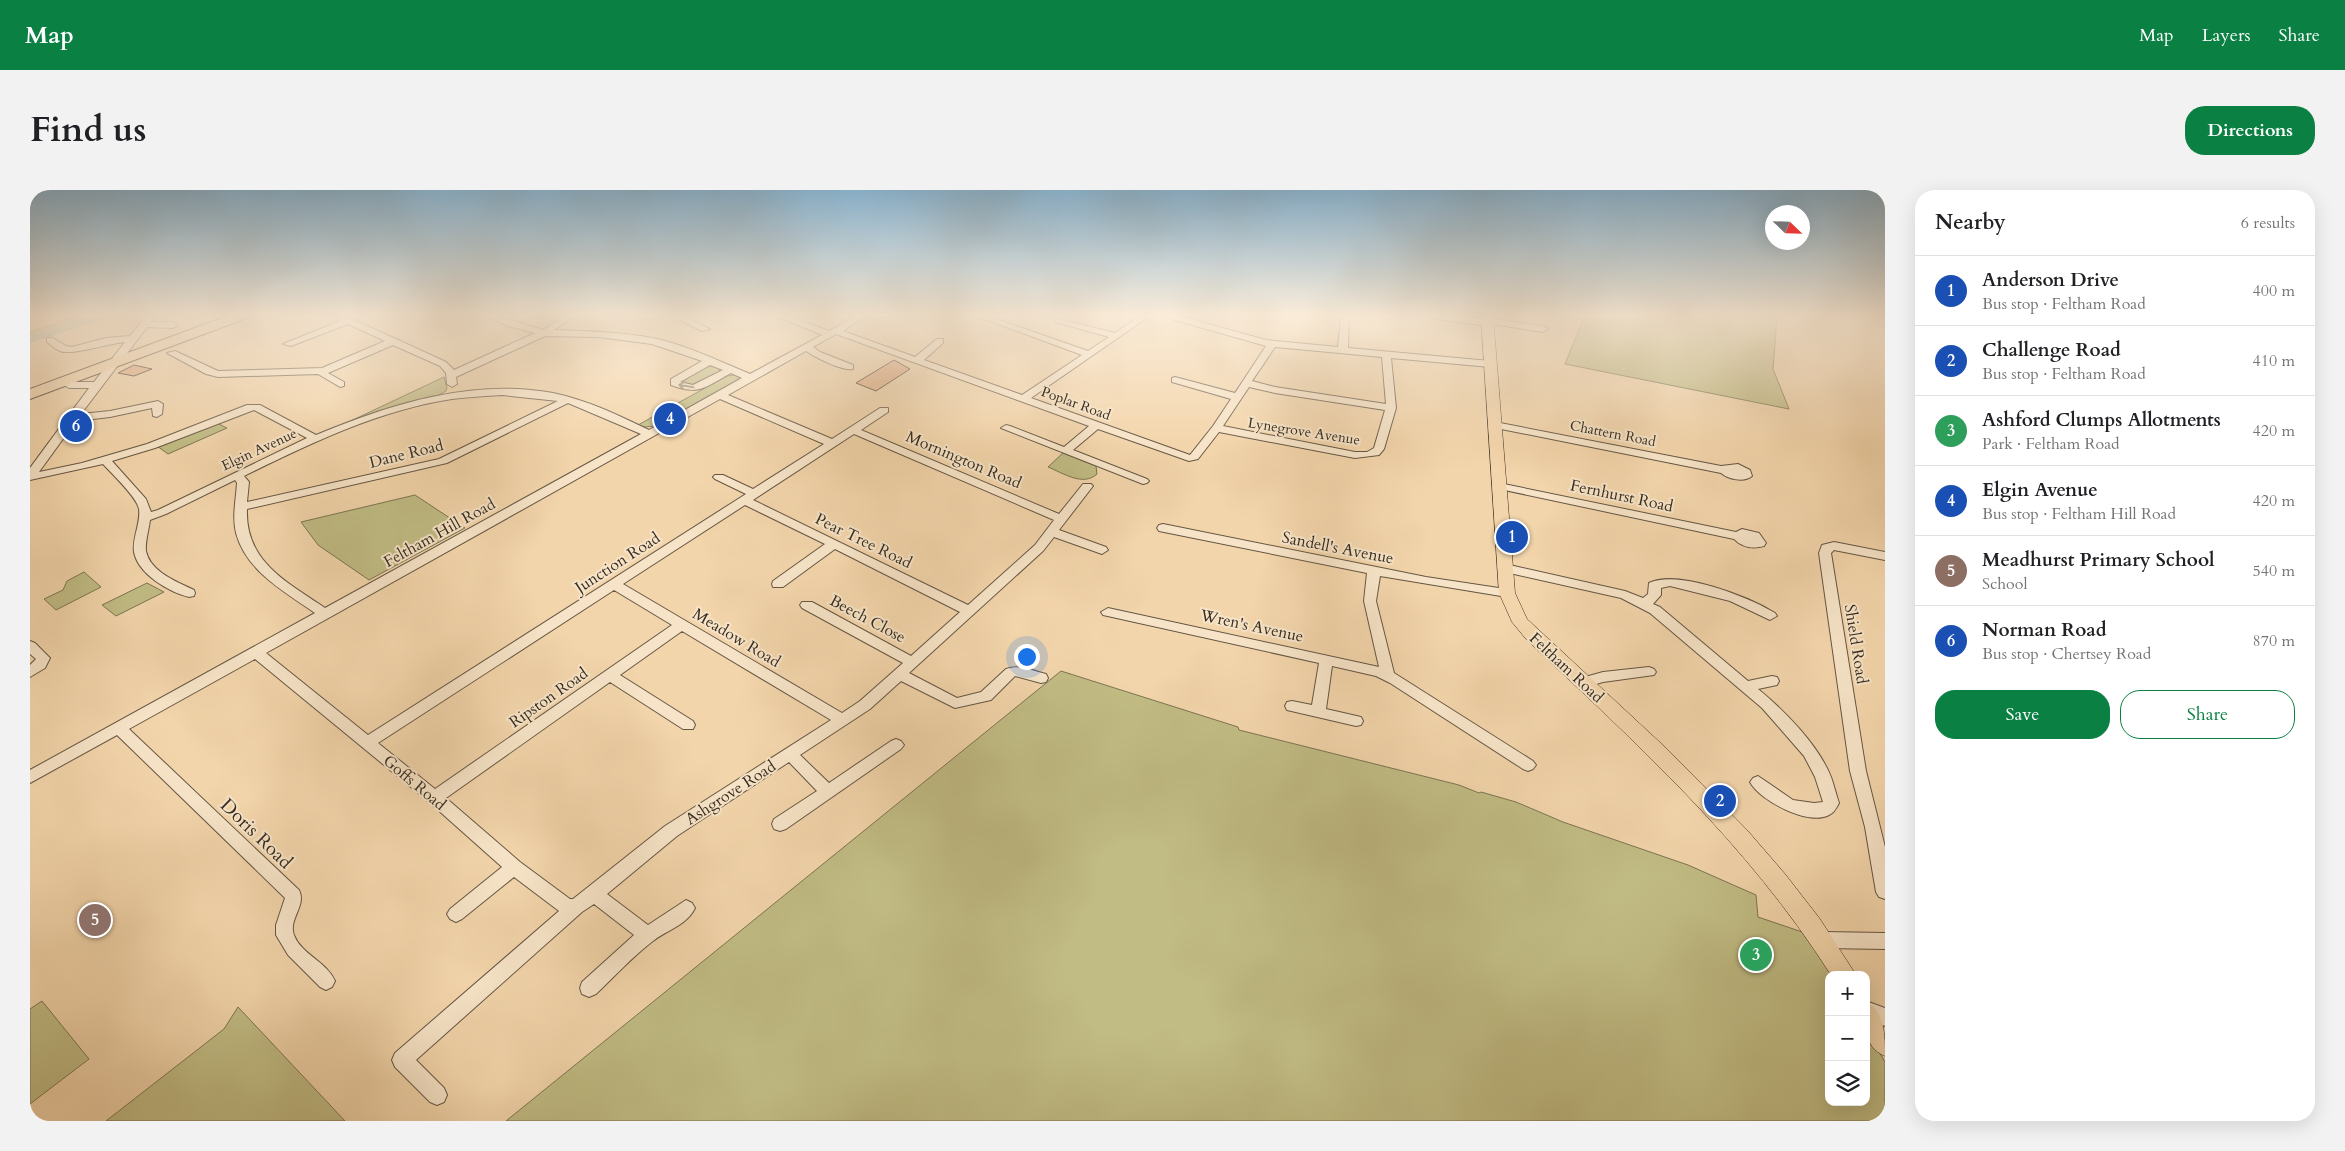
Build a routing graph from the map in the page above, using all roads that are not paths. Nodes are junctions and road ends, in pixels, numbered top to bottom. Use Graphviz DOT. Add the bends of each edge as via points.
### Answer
graph roads {
  1 [pos="118,358"];
  2 [pos="131,358"];
  3 [pos="183,358"];
  4 [pos="354,358"];
  5 [pos="430,358"];
  6 [pos="488,358"];
  7 [pos="703,358"];
  8 [pos="783,358"];
  9 [pos="829,358"];
  10 [pos="909,358"];
  11 [pos="919,358"];
  12 [pos="1082,358"];
  13 [pos="1263,358"];
  14 [pos="1386,358"];
  15 [pos="1432,358"];
  16 [pos="1490,358"];
  17 [pos="710,361"];
  18 [pos="916,361"];
  19 [pos="1490,364"];
  20 [pos="112,366"];
  21 [pos="850,367"];
  22 [pos="730,370"];
  23 [pos="324,371"];
  24 [pos="452,375"];
  25 [pos="748,377"];
  26 [pos="1176,380"];
  27 [pos="1247,383"];
  28 [pos="340,384"];
  29 [pos="69,385"];
  30 [pos="95,387"];
  31 [pos="30,394"];
  32 [pos="720,395"];
  33 [pos="450,397"];
  34 [pos="1023,398"];
  35 [pos="1237,398"];
  36 [pos="30,399"];
  37 [pos="567,400"];
  38 [pos="1391,408"];
  39 [pos="884,410"];
  40 [pos="157,414"];
  41 [pos="73,418"];
  42 [pos="1096,425"];
  43 [pos="1495,425"];
  44 [pos="1006,428"];
  45 [pos="1217,428"];
  46 [pos="853,430"];
  47 [pos="649,434"];
  48 [pos="317,438"];
  49 [pos="832,443"];
  50 [pos="1065,451"];
  51 [pos="105,460"];
  52 [pos="1725,470"];
  53 [pos="30,476"];
  54 [pos="237,476"];
  55 [pos="719,477"];
  56 [pos="1143,481"];
  57 [pos="1088,486"];
  58 [pos="1499,486"];
  59 [pos="748,496"];
  60 [pos="242,507"];
  61 [pos="144,518"];
  62 [pos="1062,519"];
  63 [pos="1163,528"];
  64 [pos="1053,532"];
  65 [pos="1738,536"];
  66 [pos="834,544"];
  67 [pos="1102,550"];
  68 [pos="1885,556"];
  69 [pos="1505,568"];
  70 [pos="1374,570"];
  71 [pos="613,584"];
  72 [pos="778,584"];
  73 [pos="189,593"];
  74 [pos="1507,593"];
  75 [pos="1644,604"];
  76 [pos="807,605"];
  77 [pos="970,611"];
  78 [pos="1765,611"];
  79 [pos="1108,612"];
  80 [pos="325,614"];
  81 [pos="682,624"];
  82 [pos="30,646"];
  83 [pos="256,652"];
  84 [pos="1326,660"];
  85 [pos="912,662"];
  86 [pos="30,672"];
  87 [pos="1649,672"];
  88 [pos="899,674"];
  89 [pos="610,675"];
  90 [pos="1388,676"];
  91 [pos="1041,678"];
  92 [pos="1772,681"];
  93 [pos="1583,683"];
  94 [pos="1747,686"];
  95 [pos="1292,706"];
  96 [pos="1318,712"];
  97 [pos="843,720"];
  98 [pos="1356,721"];
  99 [pos="688,725"];
  100 [pos="119,728"];
  101 [pos="367,743"];
  102 [pos="896,745"];
  103 [pos="789,753"];
  104 [pos="1528,765"];
  105 [pos="30,777"];
  106 [pos="1758,782"];
  107 [pos="828,792"];
  108 [pos="435,798"];
  109 [pos="780,824"];
  110 [pos="514,867"];
  111 [pos="1885,892"];
  112 [pos="594,894"];
  113 [pos="576,907"];
  114 [pos="686,908"];
  115 [pos="456,914"];
  116 [pos="647,936"];
  117 [pos="1823,940"];
  118 [pos="1885,941"];
  119 [pos="1842,971"];
  120 [pos="326,981"];
  121 [pos="589,988"];
  122 [pos="1870,1013"];
  123 [pos="1868,1016"];
  124 [pos="1885,1017"];
  125 [pos="1885,1044"];
  126 [pos="437,1095"];
  1 -- 20 [label="street"];
  2 -- 20 [label="highway"];
  3 -- 23 [label="street" via="218,374"];
  4 -- 23 [label="street"];
  5 -- 24 [label="street" via="443,364"];
  6 -- 24 [label="street"];
  7 -- 17 [label="street"];
  8 -- 25 [label="street, Feltham Hill Road"];
  9 -- 21 [label="street"];
  10 -- 18 [label="street, Poplar Road"];
  11 -- 18 [label="street"];
  12 -- 34 [label="street"];
  13 -- 27 [label="street"];
  14 -- 38 [label="street, Lynegrove Avenue"];
  15 -- 19 [label="street"];
  16 -- 19 [label="main road, Feltham Road"];
  17 -- 22 [label="street"];
  22 -- 17 [label="street, one-way" via="695,388 674,383"];
  18 -- 34 [label="street, Poplar Road"];
  19 -- 43 [label="main road, Feltham Road"];
  20 -- 29 [label="highway"];
  20 -- 30 [label="street"];
  20 -- 31 [label="highway"];
  22 -- 25 [label="street"];
  23 -- 28 [label="street" via="323,374"];
  24 -- 33 [label="street"];
  25 -- 32 [label="street, Feltham Hill Road"];
  26 -- 35 [label="street"];
  27 -- 35 [label="street"];
  27 -- 38 [label="street"];
  29 -- 30 [label="street" via="90,384"];
  29 -- 36 [label="highway"];
  30 -- 41 [label="street"];
  32 -- 47 [label="street, Feltham Hill Road"];
  32 -- 49 [label="street"];
  33 -- 37 [label="street, Elgin Avenue" via="502,392"];
  33 -- 48 [label="street, Elgin Avenue" via="397,408"];
  34 -- 42 [label="street, Poplar Road"];
  35 -- 45 [label="street"];
  37 -- 47 [label="street, Elgin Avenue" via="586,405"];
  37 -- 60 [label="street, Dane Road" via="443,461"];
  38 -- 45 [label="street, Lynegrove Avenue" via="1379,449 1367,455"];
  39 -- 46 [label="street, Junction Road"];
  40 -- 41 [label="street" via="158,404"];
  41 -- 53 [label="street"];
  42 -- 45 [label="street, Poplar Road" via="1186,457 1196,455"];
  42 -- 50 [label="street"];
  43 -- 52 [label="street, Chattern Road"];
  43 -- 58 [label="main road, Feltham Road"];
  44 -- 50 [label="street" via="1022,431"];
  46 -- 49 [label="street, Junction Road"];
  46 -- 62 [label="street, Mornington Road"];
  47 -- 80 [label="street, Feltham Hill Road"];
  48 -- 51 [label="street" via="256,407 246,408 151,446"];
  48 -- 54 [label="street, Elgin Avenue"];
  49 -- 59 [label="street, Junction Road"];
  50 -- 56 [label="street"];
  51 -- 53 [label="street"];
  51 -- 61 [label="street" via="142,501"];
  54 -- 60 [label="street" via="243,482"];
  54 -- 61 [label="street, Elgin Avenue"];
  55 -- 59 [label="street, Pear Tree Road"];
  57 -- 62 [label="street, Ashgrove Road"];
  58 -- 65 [label="street, Fernhurst Road"];
  58 -- 69 [label="main road, Feltham Road"];
  59 -- 66 [label="street, Pear Tree Road"];
  59 -- 71 [label="street, Junction Road"];
  60 -- 80 [label="street" via="242,532 250,554 262,568"];
  61 -- 73 [label="street" via="140,550 146,565 161,578"];
  62 -- 64 [label="street, Ashgrove Road"];
  63 -- 70 [label="street, Sandell's Avenue"];
  64 -- 67 [label="street"];
  64 -- 77 [label="street, Ashgrove Road"];
  66 -- 72 [label="street"];
  66 -- 77 [label="street, Pear Tree Road"];
  68 -- 111 [label="street, Shield Road" via="1834,546 1826,548 1825,554 1858,771"];
  69 -- 74 [label="main road, Feltham Road"];
  69 -- 75 [label="street" via="1625,595"];
  70 -- 74 [label="street, Sandell's Avenue"];
  70 -- 90 [label="street" via="1370,601"];
  71 -- 81 [label="street, Meadow Road"];
  71 -- 101 [label="street, Junction Road"];
  74 -- 93 [label="main road, Feltham Road" via="1520,622"];
  75 -- 78 [label="street" via="1655,595 1654,586 1670,582 1731,596"];
  75 -- 94 [label="street"];
  76 -- 85 [label="street, Beech Close"];
  77 -- 85 [label="street, Ashgrove Road"];
  79 -- 84 [label="street, Wren's Avenue"];
  80 -- 83 [label="street, Feltham Hill Road"];
  81 -- 89 [label="street, Ripston Road"];
  81 -- 97 [label="street, Meadow Road"];
  82 -- 86 [label="street" via="43,658 40,665"];
  83 -- 100 [label="street, Feltham Hill Road"];
  83 -- 101 [label="street, Goffs Road"];
  84 -- 90 [label="street, Wren's Avenue"];
  84 -- 96 [label="street"];
  85 -- 88 [label="street, Ashgrove Road"];
  87 -- 93 [label="street" via="1603,677"];
  88 -- 91 [label="street" via="955,703 986,696 1010,672"];
  88 -- 97 [label="street, Ashgrove Road"];
  89 -- 99 [label="street"];
  89 -- 108 [label="street, Ripston Road"];
  90 -- 104 [label="street, Wren's Avenue"];
  92 -- 94 [label="street"];
  93 -- 117 [label="main road, Feltham Road" via="1701,794 1753,850"];
  94 -- 106 [label="street" via="1809,752 1823,776 1832,803 1826,810 1786,805 1773,798"];
  95 -- 96 [label="street"];
  96 -- 98 [label="street"];
  97 -- 103 [label="street, Ashgrove Road"];
  100 -- 105 [label="street, Feltham Hill Road"];
  100 -- 120 [label="street, Doris Road" via="292,895 294,904 284,929 287,941"];
  101 -- 108 [label="street, Goffs Road"];
  102 -- 107 [label="street"];
  103 -- 107 [label="street"];
  103 -- 112 [label="street, Ashgrove Road" via="671,831"];
  107 -- 109 [label="street"];
  108 -- 110 [label="street, Goffs Road"];
  110 -- 113 [label="street, Goffs Road" via="566,906"];
  110 -- 115 [label="street"];
  112 -- 113 [label="street, Ashgrove Road"];
  112 -- 116 [label="street"];
  113 -- 126 [label="street, Ashgrove Road" via="402,1060"];
  114 -- 116 [label="street"];
  116 -- 121 [label="street"];
  117 -- 118 [label="street"];
  117 -- 119 [label="main road, Feltham Road"];
  122 -- 124 [label="street"];
  123 -- 125 [label="main road"];
}
